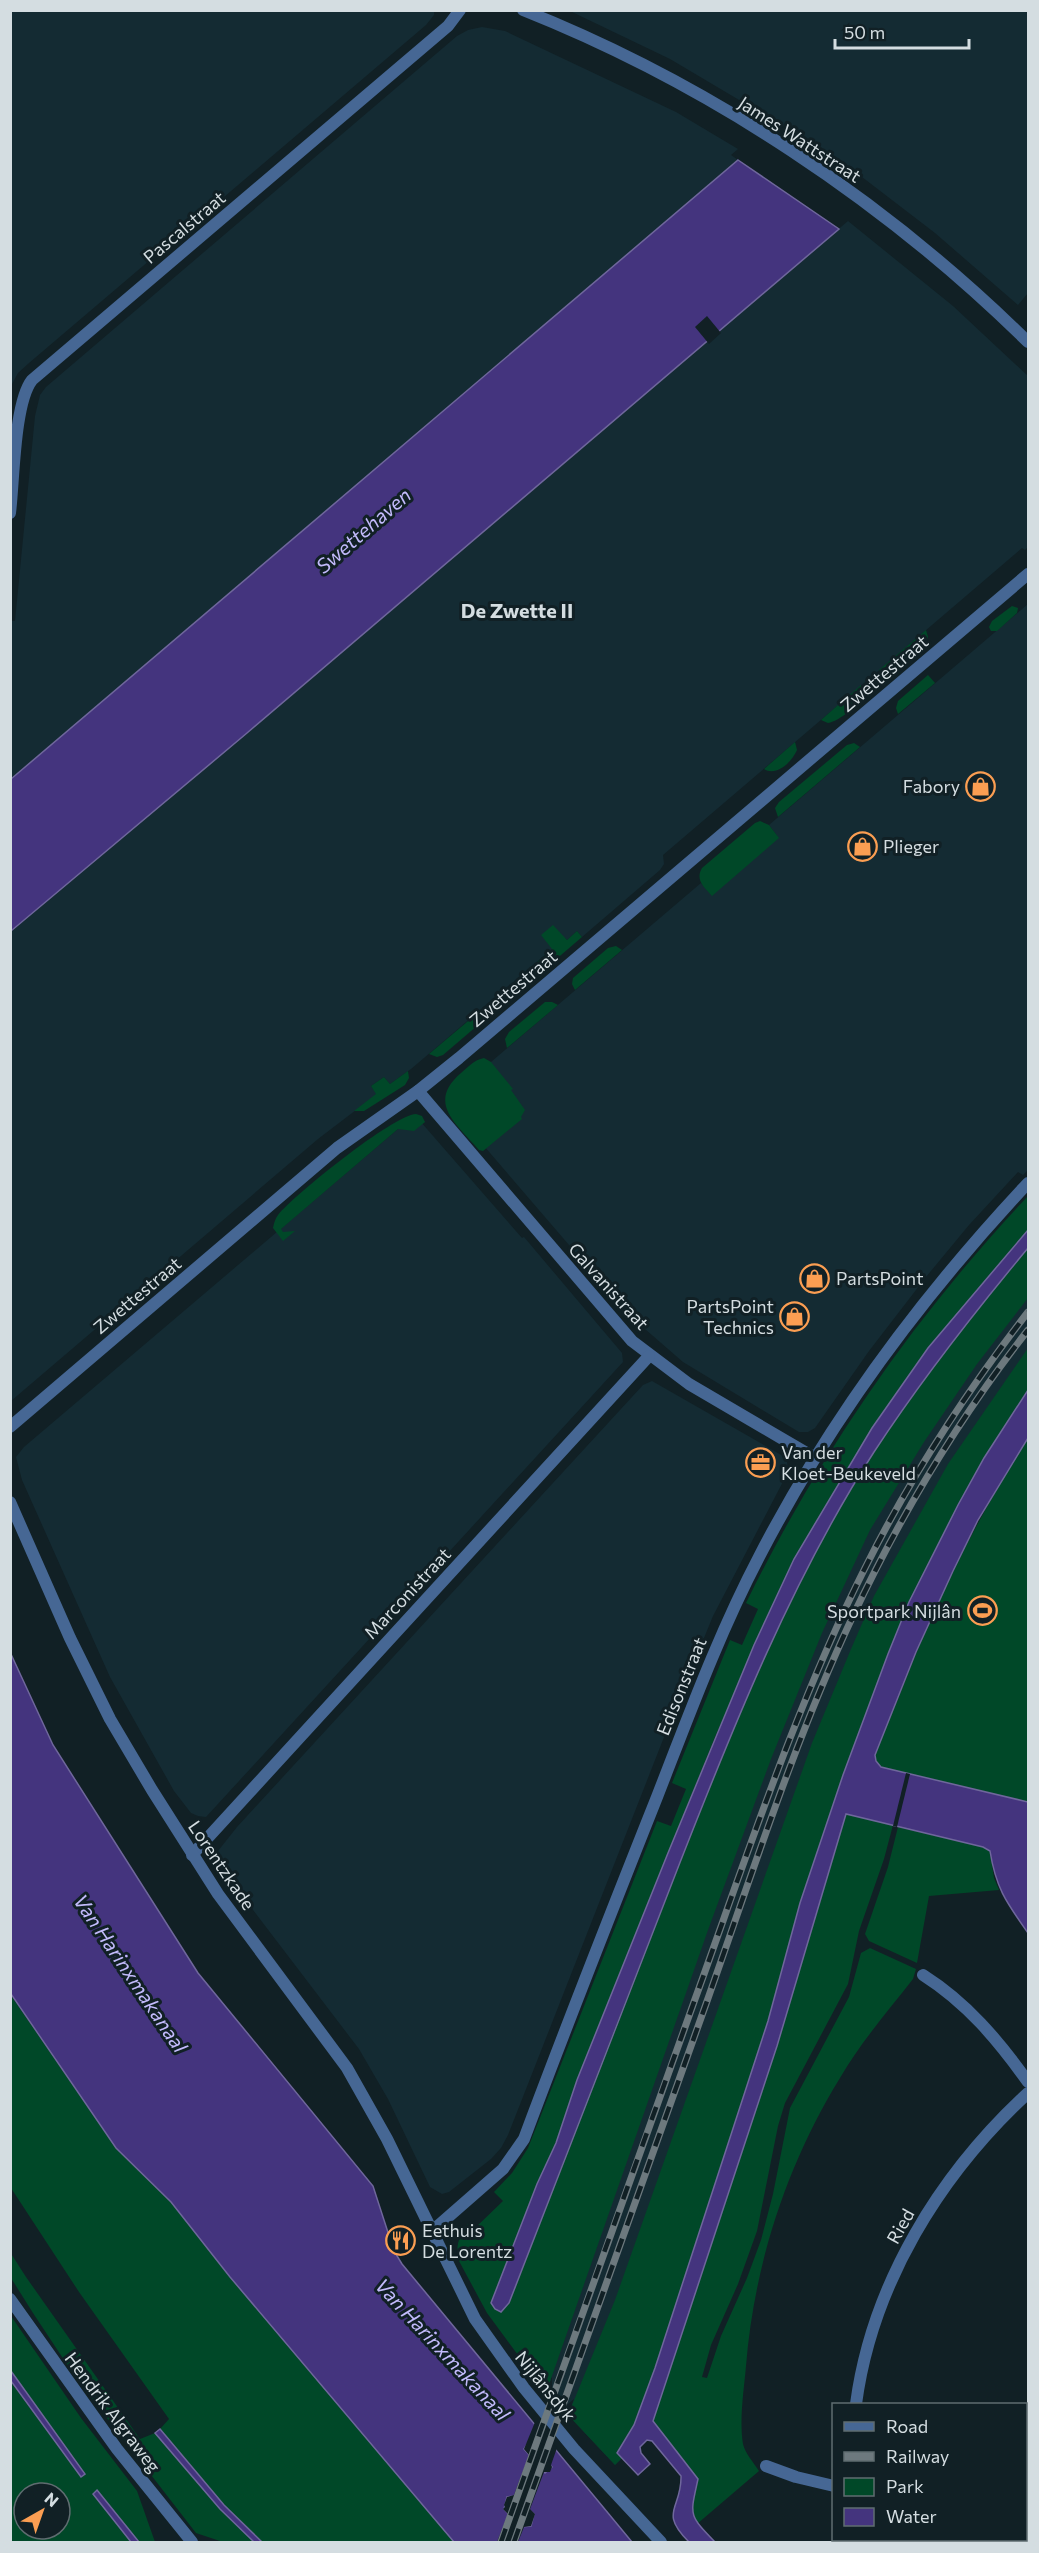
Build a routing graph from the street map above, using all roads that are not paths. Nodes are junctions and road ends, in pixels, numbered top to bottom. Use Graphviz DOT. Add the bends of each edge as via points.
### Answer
graph roads {
  1 [pos="460,10"];
  2 [pos="523,10"];
  3 [pos="1029,342"];
  4 [pos="10,513"];
  5 [pos="1029,574"];
  6 [pos="418,1091"];
  7 [pos="1029,1183"];
  8 [pos="649,1356"];
  9 [pos="13,1425"];
  10 [pos="815,1458"];
  11 [pos="10,1502"];
  12 [pos="192,1855"];
  13 [pos="923,1975"];
  14 [pos="1029,2082"];
  15 [pos="1029,2093"];
  16 [pos="431,2232"];
  17 [pos="10,2299"];
  18 [pos="856,2403"];
  19 [pos="766,2466"];
  20 [pos="832,2486"];
  21 [pos="192,2542"];
  22 [pos="661,2542"];
  1 -- 4 [label="street, Pascalstraat" via="438,34 33,380 23,396"];
  2 -- 3 [label="street, James Wattstraat" via="638,63 791,153 877,212 947,267"];
  5 -- 6 [label="street, Zwettestraat"];
  6 -- 8 [label="street, Galvanistraat" via="617,1326"];
  6 -- 9 [label="street, Zwettestraat" via="344,1142"];
  7 -- 10 [label="street, Edisonstraat" via="935,1288 860,1388"];
  8 -- 10 [label="street, Galvanistraat" via="688,1384"];
  8 -- 12 [label="street, Marconistraat"];
  10 -- 16 [label="street, Edisonstraat" via="759,1555 724,1630 524,2139 503,2169"];
  11 -- 12 [label="street, Lorentzkade" via="88,1676"];
  12 -- 16 [label="street, Lorentzkade" via="347,2068 387,2139"];
  13 -- 14 [label="street" via="979,2019"];
  15 -- 18 [label="street, Ried" via="989,2131 927,2212 882,2306 869,2342"];
  16 -- 22 [label="street, Nijlânsdyk" via="475,2319 498,2354 574,2449"];
  17 -- 21 [label="street, Hendrik Algraweg" via="110,2439"];
  19 -- 20 [label="street"];
}
